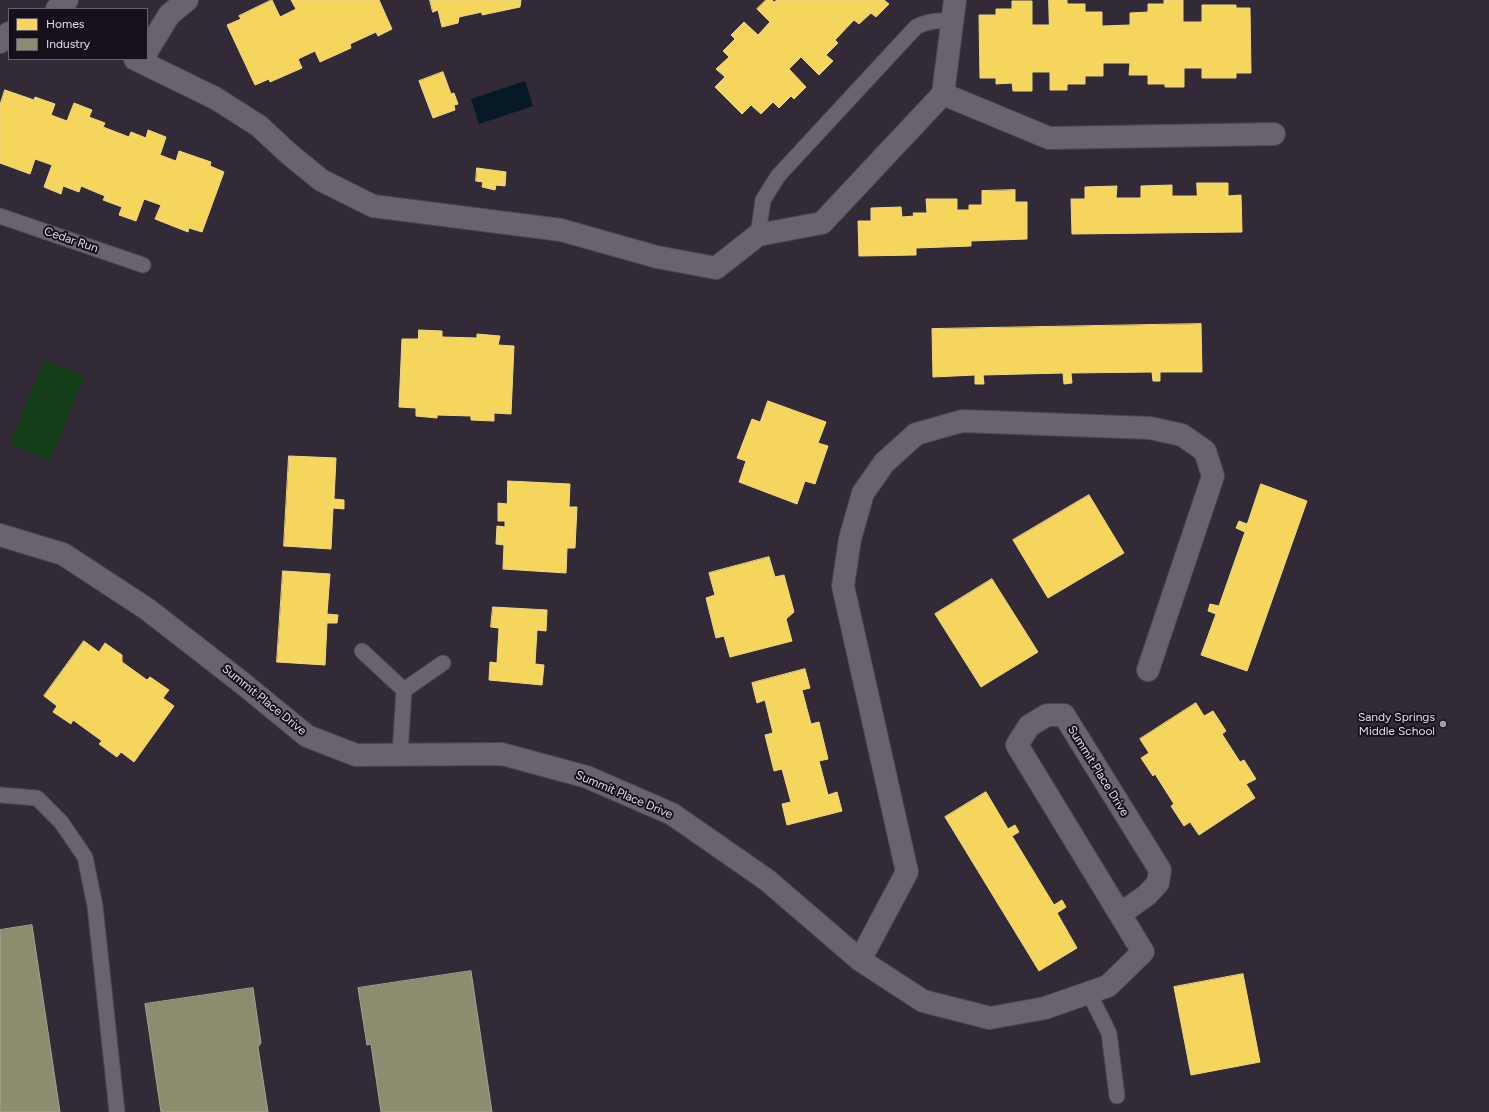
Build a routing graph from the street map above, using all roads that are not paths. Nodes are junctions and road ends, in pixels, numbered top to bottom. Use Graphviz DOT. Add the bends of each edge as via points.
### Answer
graph roads {
  1 [pos="67,0"];
  2 [pos="187,0"];
  3 [pos="58,8"];
  4 [pos="954,10"];
  5 [pos="8,35"];
  6 [pos="0,42"];
  7 [pos="148,47"];
  8 [pos="146,60"];
  9 [pos="942,94"];
  10 [pos="1274,134"];
  11 [pos="0,216"];
  12 [pos="758,235"];
  13 [pos="143,265"];
  14 [pos="0,535"];
  15 [pos="362,651"];
  16 [pos="443,663"];
  17 [pos="1148,670"];
  18 [pos="404,690"];
  19 [pos="400,754"];
  20 [pos="0,795"];
  21 [pos="1120,914"];
  22 [pos="860,960"];
  23 [pos="1089,993"];
  24 [pos="1117,1096"];
  25 [pos="117,1112"];
  1 -- 3 [label="street"];
  2 -- 7 [label="street" via="170,15"];
  4 -- 9 [label="street"];
  4 -- 12 [label="lane" via="916,27 778,176 763,200"];
  5 -- 6 [label="street"];
  8 -- 12 [label="street" via="259,126 321,180 373,206 561,230 657,257 716,268"];
  9 -- 10 [label="street" via="1048,138"];
  9 -- 12 [label="street" via="822,224"];
  11 -- 13 [label="lane, Cedar Run"];
  14 -- 19 [label="street, Summit Place Drive" via="63,554 76,562 147,609 307,736 356,755"];
  15 -- 18 [label="lane"];
  16 -- 18 [label="lane"];
  17 -- 22 [label="street" via="1213,476 1205,451 1182,435 1150,428 962,421 916,434 884,463 863,493 850,539 843,586 907,872"];
  18 -- 19 [label="lane"];
  19 -- 22 [label="street, Summit Place Drive" via="502,754 587,776 672,814 767,880"];
  20 -- 25 [label="lane" via="37,798 61,822 85,857 95,906"];
  21 -- 21 [label="street, Summit Place Drive" via="1017,745 1029,726 1047,715 1064,716 1160,870 1158,883 1147,895"];
  21 -- 23 [label="street, Summit Place Drive" via="1144,952 1108,986"];
  22 -- 23 [label="street, Summit Place Drive" via="924,1001 990,1018 1045,1008"];
  23 -- 24 [label="lane" via="1109,1033"];
}
